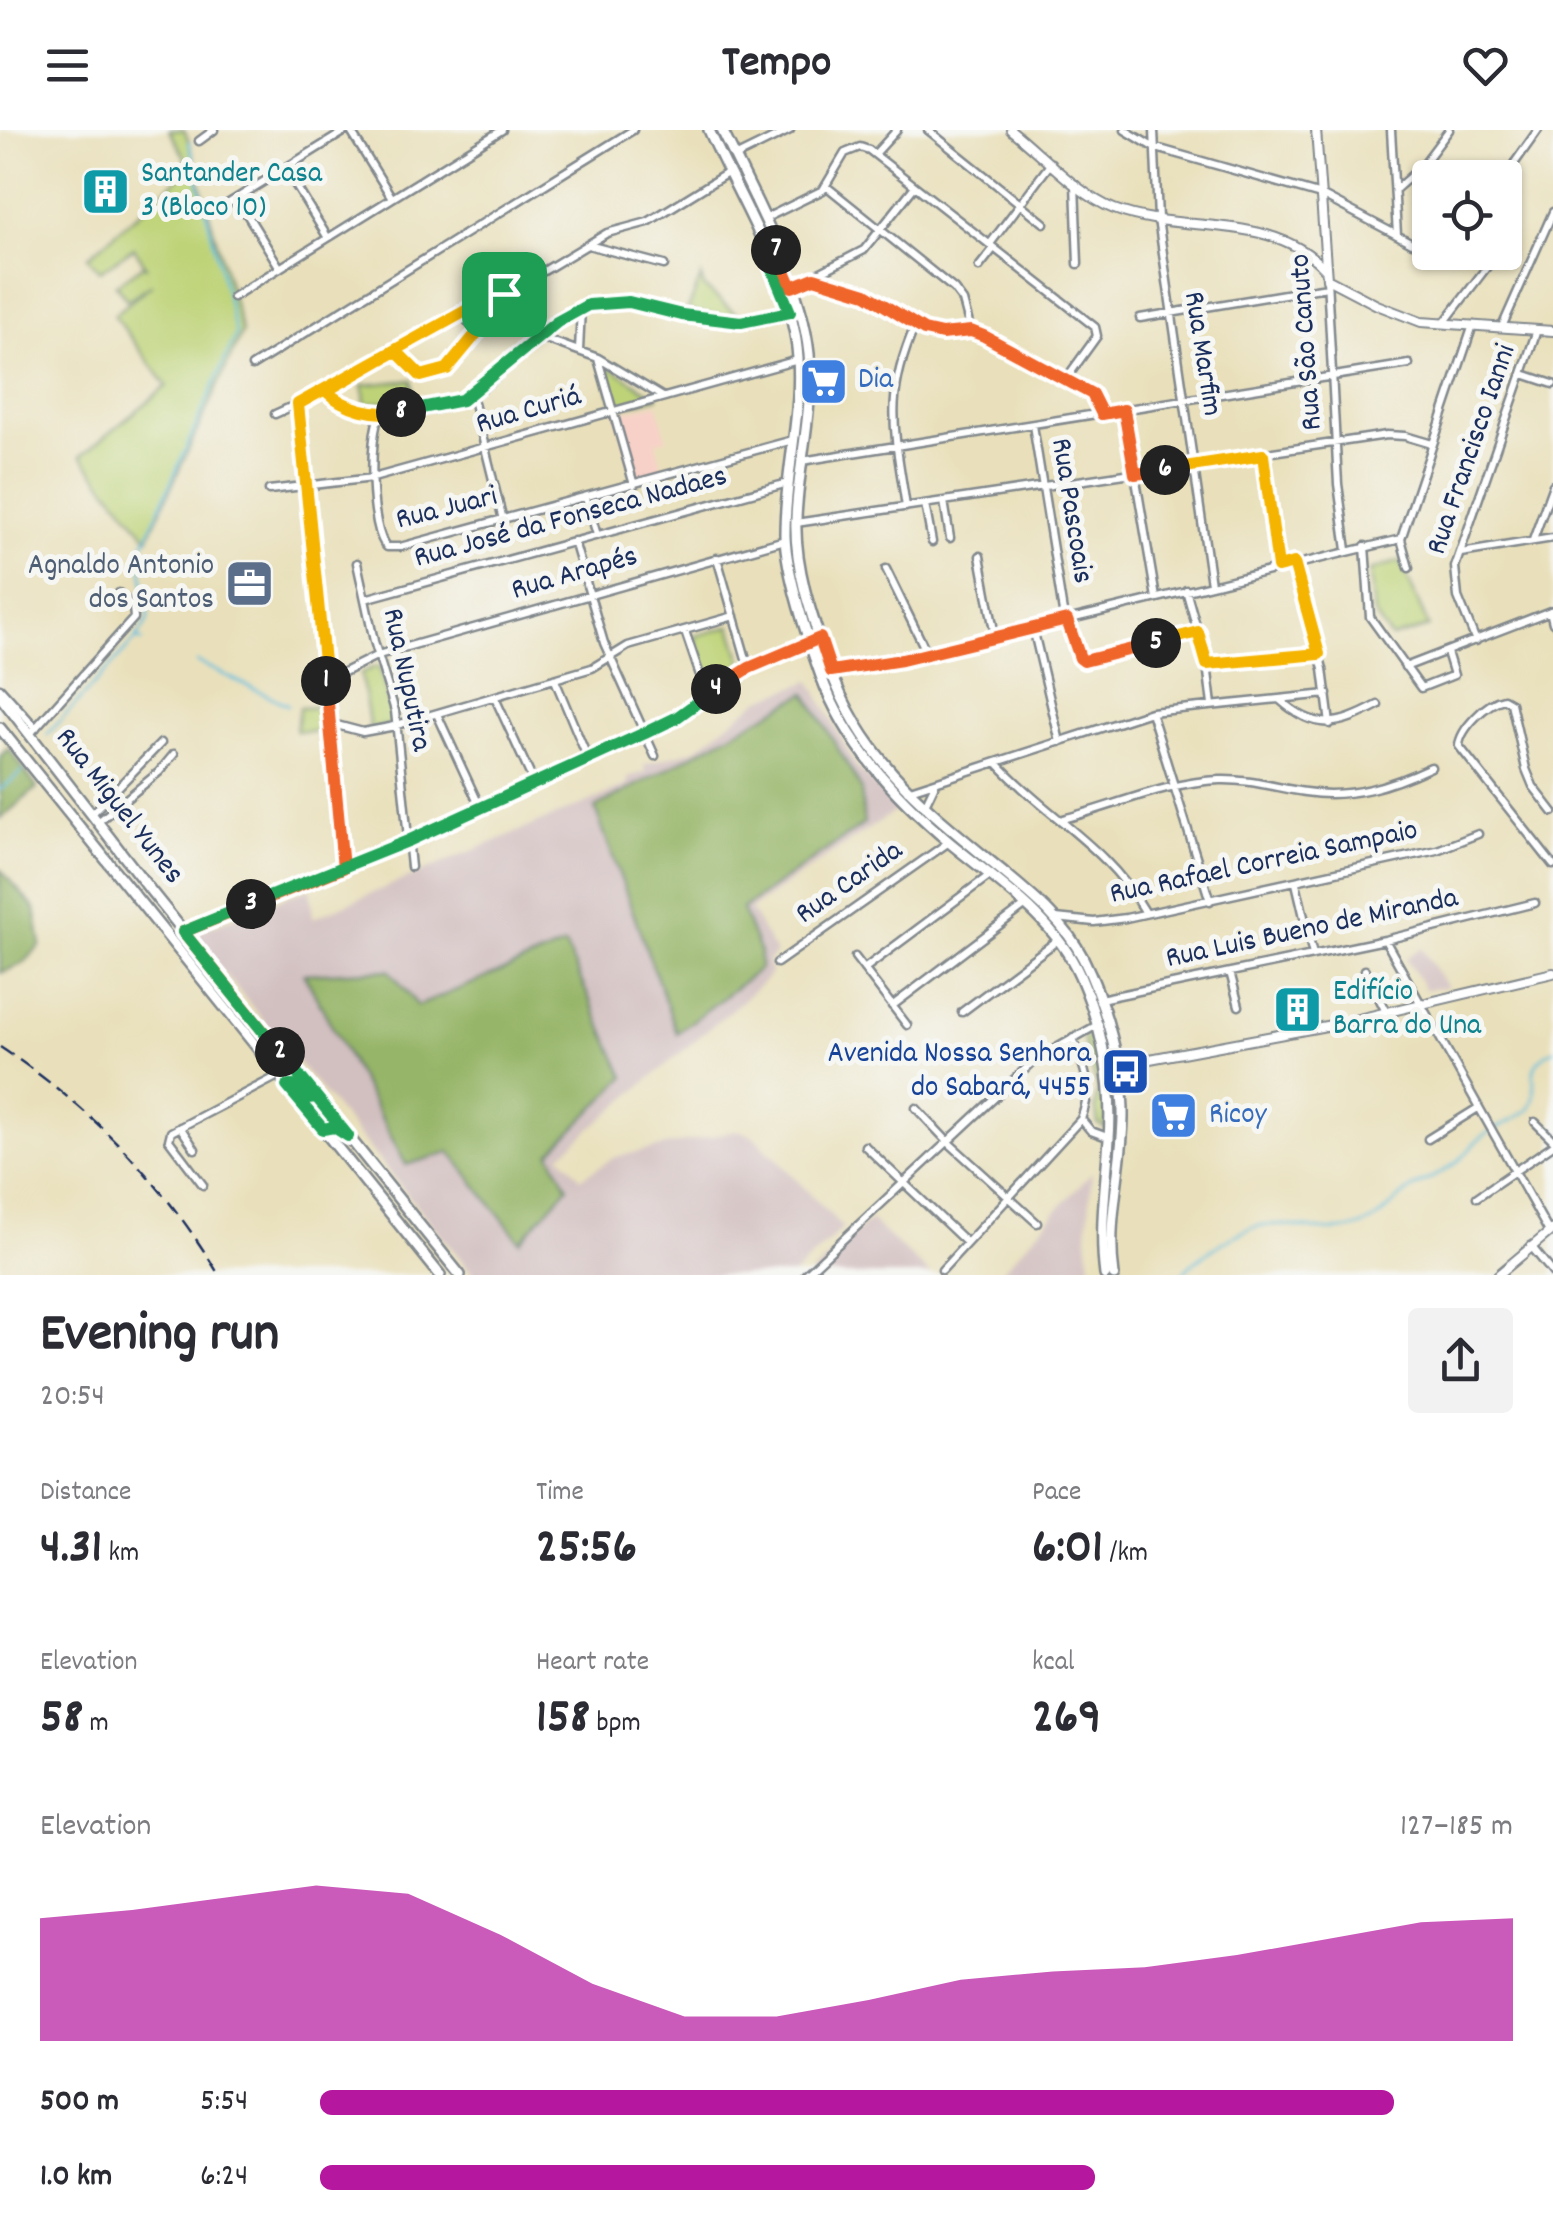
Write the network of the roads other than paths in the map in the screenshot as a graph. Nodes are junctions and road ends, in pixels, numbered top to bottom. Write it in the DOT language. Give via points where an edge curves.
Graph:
graph roads {
  1 [pos="214,130"];
  2 [pos="348,130"];
  3 [pos="502,130"];
  4 [pos="634,130"];
  5 [pos="710,130"];
  6 [pos="722,130"];
  7 [pos="790,130"];
  8 [pos="897,130"];
  9 [pos="928,130"];
  10 [pos="1011,130"];
  11 [pos="1125,130"];
  12 [pos="1154,130"];
  13 [pos="1316,130"];
  14 [pos="1391,130"];
  15 [pos="1449,130"];
  16 [pos="1538,130"];
  17 [pos="199,141"];
  18 [pos="1153,146"];
  19 [pos="875,154"];
  20 [pos="735,157"];
  21 [pos="1517,160"];
  22 [pos="1052,162"];
  23 [pos="286,168"];
  24 [pos="729,172"];
  25 [pos="1075,184"];
  26 [pos="826,186"];
  27 [pos="915,186"];
  28 [pos="1396,190"];
  29 [pos="1321,195"];
  30 [pos="236,198"];
  31 [pos="392,198"];
  32 [pos="1020,203"];
  33 [pos="216,212"];
  34 [pos="1553,212"];
  35 [pos="1158,219"];
  36 [pos="762,220"];
  37 [pos="1044,223"];
  38 [pos="880,230"];
  39 [pos="1398,235"];
  40 [pos="328,238"];
  41 [pos="1412,240"];
  42 [pos="588,245"];
  43 [pos="769,246"];
  44 [pos="992,246"];
  45 [pos="664,264"];
  46 [pos="1078,264"];
  47 [pos="980,267"];
  48 [pos="280,268"];
  49 [pos="1485,270"];
  50 [pos="814,278"];
  51 [pos="1326,279"];
  52 [pos="792,287"];
  53 [pos="504,294"];
  54 [pos="233,297"];
  55 [pos="581,308"];
  56 [pos="790,312"];
  57 [pos="1172,312"];
  58 [pos="462,314"];
  59 [pos="1140,318"];
  60 [pos="1444,324"];
  61 [pos="1473,325"];
  62 [pos="916,326"];
  63 [pos="1502,327"];
  64 [pos="1537,330"];
  65 [pos="971,331"];
  66 [pos="1553,331"];
  67 [pos="476,332"];
  68 [pos="538,336"];
  69 [pos="396,351"];
  70 [pos="579,351"];
  71 [pos="598,358"];
  72 [pos="798,360"];
  73 [pos="1409,364"];
  74 [pos="252,366"];
  75 [pos="1524,374"];
  76 [pos="1331,376"];
  77 [pos="1066,379"];
  78 [pos="1553,384"];
  79 [pos="326,391"];
  80 [pos="472,395"];
  81 [pos="664,398"];
  82 [pos="1186,398"];
  83 [pos="298,404"];
  84 [pos="1124,410"];
  85 [pos="612,412"];
  86 [pos="275,414"];
  87 [pos="1102,414"];
  88 [pos="380,415"];
  89 [pos="1033,425"];
  90 [pos="793,440"];
  91 [pos="1336,442"];
  92 [pos="1432,444"];
  93 [pos="898,446"];
  94 [pos="484,448"];
  95 [pos="1263,455"];
  96 [pos="802,461"];
  97 [pos="1195,466"];
  98 [pos="1135,474"];
  99 [pos="373,478"];
  100 [pos="788,483"];
  101 [pos="634,485"];
  102 [pos="1553,485"];
  103 [pos="305,486"];
  104 [pos="1044,488"];
  105 [pos="269,490"];
  106 [pos="586,497"];
  107 [pos="944,501"];
  108 [pos="925,504"];
  109 [pos="906,507"];
  110 [pos="503,520"];
  111 [pos="796,524"];
  112 [pos="598,535"];
  113 [pos="950,538"];
  114 [pos="1553,538"];
  115 [pos="1401,539"];
  116 [pos="785,540"];
  117 [pos="574,541"];
  118 [pos="1533,541"];
  119 [pos="932,542"];
  120 [pos="1365,546"];
  121 [pos="1347,550"];
  122 [pos="1461,553"];
  123 [pos="980,556"];
  124 [pos="717,558"];
  125 [pos="357,563"];
  126 [pos="1294,563"];
  127 [pos="1278,567"];
  128 [pos="1409,568"];
  129 [pos="886,569"];
  130 [pos="1210,584"];
  131 [pos="1186,590"];
  132 [pos="119,592"];
  133 [pos="590,595"];
  134 [pos="1156,598"];
  135 [pos="366,599"];
  136 [pos="1552,610"];
  137 [pos="734,616"];
  138 [pos="1067,620"];
  139 [pos="1553,623"];
  140 [pos="1033,628"];
  141 [pos="685,630"];
  142 [pos="1198,632"];
  143 [pos="995,636"];
  144 [pos="815,640"];
  145 [pos="1476,641"];
  146 [pos="1447,652"];
  147 [pos="378,654"];
  148 [pos="928,654"];
  149 [pos="1319,654"];
  150 [pos="611,657"];
  151 [pos="1207,664"];
  152 [pos="1405,667"];
  153 [pos="749,668"];
  154 [pos="831,671"];
  155 [pos="555,680"];
  156 [pos="326,681"];
  157 [pos="0,688"];
  158 [pos="1326,694"];
  159 [pos="0,696"];
  160 [pos="706,696"];
  161 [pos="494,697"];
  162 [pos="1279,699"];
  163 [pos="1212,705"];
  164 [pos="1378,705"];
  165 [pos="1151,712"];
  166 [pos="437,714"];
  167 [pos="329,723"];
  168 [pos="1330,724"];
  169 [pos="397,725"];
  170 [pos="0,728"];
  171 [pos="36,729"];
  172 [pos="645,733"];
  173 [pos="1060,742"];
  174 [pos="161,743"];
  175 [pos="174,754"];
  176 [pos="655,756"];
  177 [pos="588,759"];
  178 [pos="996,763"];
  179 [pos="1432,766"];
  180 [pos="937,781"];
  181 [pos="534,783"];
  182 [pos="1172,786"];
  183 [pos="907,791"];
  184 [pos="925,805"];
  185 [pos="480,807"];
  186 [pos="1553,812"];
  187 [pos="95,818"];
  188 [pos="1062,819"];
  189 [pos="1478,834"];
  190 [pos="408,841"];
  191 [pos="949,842"];
  192 [pos="1553,865"];
  193 [pos="411,867"];
  194 [pos="343,868"];
  195 [pos="990,874"];
  196 [pos="1296,883"];
  197 [pos="1210,900"];
  198 [pos="1535,903"];
  199 [pos="1026,905"];
  200 [pos="1146,913"];
  201 [pos="1056,918"];
  202 [pos="183,932"];
  203 [pos="1059,940"];
  204 [pos="1385,940"];
  205 [pos="1313,955"];
  206 [pos="855,956"];
  207 [pos="777,962"];
  208 [pos="864,969"];
  209 [pos="1366,970"];
  210 [pos="1230,972"];
  211 [pos="1553,972"];
  212 [pos="1099,1000"];
  213 [pos="1420,1004"];
  214 [pos="892,1006"];
  215 [pos="1239,1006"];
  216 [pos="962,1012"];
  217 [pos="1386,1012"];
  218 [pos="1100,1024"];
  219 [pos="907,1025"];
  220 [pos="1074,1038"];
  221 [pos="1112,1067"];
  222 [pos="278,1076"];
  223 [pos="287,1086"];
  224 [pos="316,1097"];
  225 [pos="916,1108"];
  226 [pos="1478,1108"];
  227 [pos="1081,1119"];
  228 [pos="1534,1122"];
  229 [pos="180,1127"];
  230 [pos="323,1129"];
  231 [pos="348,1136"];
  232 [pos="1110,1138"];
  233 [pos="1428,1139"];
  234 [pos="948,1142"];
  235 [pos="1553,1143"];
  236 [pos="866,1146"];
  237 [pos="195,1149"];
  238 [pos="1514,1173"];
  239 [pos="904,1183"];
  240 [pos="203,1185"];
  241 [pos="1477,1197"];
  242 [pos="1008,1198"];
  243 [pos="1036,1223"];
  244 [pos="1551,1231"];
  245 [pos="966,1242"];
  246 [pos="1531,1246"];
  247 [pos="942,1270"];
  248 [pos="1553,1272"];
  249 [pos="440,1275"];
  250 [pos="460,1275"];
  251 [pos="804,1275"];
  252 [pos="1104,1275"];
  253 [pos="1114,1275"];
  254 [pos="1498,1275"];
  1 -- 17 [label="street"];
  2 -- 23 [label="street"];
  2 -- 31 [label="street"];
  3 -- 31 [label="street"];
  4 -- 74 [label="street"];
  5 -- 24 [label="main road"];
  6 -- 20 [label="main road"];
  7 -- 20 [label="street"];
  8 -- 19 [label="street"];
  9 -- 32 [label="street"];
  10 -- 22 [label="street"];
  11 -- 18 [label="street"];
  12 -- 18 [label="street, Rua Marfim"];
  13 -- 29 [label="street, Rua São Canuto"];
  14 -- 28 [label="street"];
  15 -- 28 [label="street"];
  16 -- 21 [label="street"];
  18 -- 29 [label="street"];
  18 -- 35 [label="street, Rua Marfim"];
  19 -- 26 [label="street" via="862,147 846,152"];
  19 -- 27 [label="street"];
  20 -- 36 [label="main road"];
  22 -- 25 [label="street"];
  22 -- 32 [label="street"];
  23 -- 30 [label="street"];
  23 -- 40 [label="street"];
  24 -- 42 [label="street" via="648,222"];
  24 -- 43 [label="main road"];
  25 -- 35 [label="street" via="1096,202"];
  25 -- 46 [label="street"];
  26 -- 36 [label="street"];
  26 -- 38 [label="street"];
  27 -- 38 [label="street"];
  27 -- 44 [label="street"];
  28 -- 39 [label="street"];
  29 -- 39 [label="street"];
  29 -- 51 [label="street, Rua São Canuto"];
  30 -- 33 [label="street"];
  30 -- 48 [label="street"];
  31 -- 40 [label="street"];
  32 -- 37 [label="street"];
  32 -- 44 [label="street"];
  34 -- 63 [label="street"];
  35 -- 51 [label="street" via="1293,244 1310,254"];
  35 -- 57 [label="street, Rua Marfim"];
  36 -- 43 [label="main road"];
  38 -- 50 [label="street" via="860,253"];
  38 -- 65 [label="street" via="959,294"];
  39 -- 41 [label="street"];
  40 -- 48 [label="street"];
  42 -- 45 [label="street"];
  42 -- 53 [label="street"];
  43 -- 52 [label="main road"];
  43 -- 56 [label="main road"];
  44 -- 47 [label="street"];
  44 -- 77 [label="street" via="1097,330"];
  48 -- 54 [label="street"];
  49 -- 60 [label="street"];
  50 -- 52 [label="street"];
  50 -- 62 [label="street" via="866,294"];
  51 -- 57 [label="street"];
  51 -- 60 [label="street" via="1406,318"];
  51 -- 76 [label="street, Rua São Canuto"];
  52 -- 96 [label="main road" via="809,357"];
  53 -- 58 [label="street"];
  53 -- 67 [label="street"];
  55 -- 56 [label="street" via="614,301 741,322"];
  55 -- 68 [label="street"];
  55 -- 70 [label="street"];
  56 -- 72 [label="main road"];
  57 -- 59 [label="street"];
  57 -- 82 [label="street, Rua Marfim"];
  58 -- 67 [label="street"];
  58 -- 69 [label="street"];
  60 -- 61 [label="street"];
  61 -- 63 [label="street"];
  61 -- 92 [label="street"];
  62 -- 65 [label="street" via="936,333"];
  62 -- 93 [label="street" via="895,383"];
  63 -- 64 [label="street"];
  64 -- 66 [label="street"];
  64 -- 75 [label="street, Rua Francisco Ianni"];
  65 -- 77 [label="street"];
  67 -- 69 [label="street" via="442,372 421,376"];
  68 -- 70 [label="street"];
  68 -- 80 [label="street"];
  69 -- 79 [label="street"];
  70 -- 71 [label="street"];
  71 -- 81 [label="street"];
  71 -- 85 [label="street"];
  72 -- 81 [label="street, Rua Curiá"];
  72 -- 90 [label="main road"];
  73 -- 76 [label="street"];
  75 -- 78 [label="street"];
  75 -- 122 [label="street, Rua Francisco Ianni"];
  76 -- 82 [label="street"];
  76 -- 91 [label="street, Rua São Canuto"];
  77 -- 87 [label="street" via="1092,394"];
  79 -- 83 [label="street"];
  79 -- 88 [label="street"];
  80 -- 88 [label="street"];
  80 -- 94 [label="street"];
  81 -- 85 [label="street, Rua Curiá"];
  82 -- 84 [label="street"];
  82 -- 97 [label="street, Rua Marfim"];
  83 -- 86 [label="street"];
  83 -- 103 [label="street"];
  84 -- 87 [label="street"];
  84 -- 98 [label="street"];
  85 -- 94 [label="street, Rua Curiá"];
  85 -- 101 [label="street"];
  87 -- 89 [label="street"];
  88 -- 99 [label="street, Rua Juari"];
  89 -- 93 [label="street"];
  89 -- 104 [label="street, Rua Pascoais"];
  90 -- 100 [label="main road"];
  90 -- 101 [label="street, Rua Juari"];
  91 -- 92 [label="street" via="1393,435"];
  91 -- 95 [label="street"];
  91 -- 121 [label="street, Rua São Canuto"];
  92 -- 115 [label="street"];
  93 -- 96 [label="street"];
  93 -- 109 [label="street"];
  94 -- 99 [label="street, Rua Curiá"];
  94 -- 110 [label="street"];
  95 -- 97 [label="street"];
  95 -- 127 [label="street"];
  96 -- 111 [label="main road"];
  97 -- 98 [label="street"];
  97 -- 130 [label="street, Rua Marfim"];
  98 -- 104 [label="street"];
  98 -- 134 [label="street"];
  99 -- 103 [label="street, Rua Curiá"];
  99 -- 110 [label="street, Rua Juari" via="379,536 388,547"];
  100 -- 112 [label="street, Rua José da Fonseca Nadaes"];
  100 -- 116 [label="main road"];
  101 -- 106 [label="street, Rua Juari"];
  102 -- 118 [label="street"];
  103 -- 105 [label="street, Rua Curiá"];
  103 -- 156 [label="street"];
  104 -- 107 [label="street"];
  104 -- 138 [label="street, Rua Pascoais"];
  106 -- 110 [label="street, Rua Juari"];
  106 -- 112 [label="street"];
  107 -- 108 [label="street"];
  107 -- 113 [label="street"];
  108 -- 109 [label="street"];
  108 -- 119 [label="street"];
  109 -- 111 [label="street"];
  111 -- 144 [label="main road"];
  112 -- 117 [label="street, Rua José da Fonseca Nadaes"];
  114 -- 118 [label="street"];
  115 -- 120 [label="street"];
  115 -- 128 [label="street"];
  116 -- 124 [label="street, Rua Arapés"];
  116 -- 144 [label="main road"];
  117 -- 133 [label="street"];
  117 -- 135 [label="street, Rua José da Fonseca Nadaes"];
  118 -- 122 [label="street"];
  120 -- 121 [label="street"];
  120 -- 152 [label="street" via="1370,616"];
  121 -- 126 [label="street"];
  122 -- 145 [label="street, Rua Francisco Ianni" via="1455,585"];
  123 -- 143 [label="street"];
  124 -- 133 [label="street, Rua Arapés"];
  124 -- 137 [label="street"];
  125 -- 135 [label="street, Rua Nuputira"];
  126 -- 127 [label="street"];
  126 -- 149 [label="street"];
  127 -- 130 [label="street"];
  129 -- 148 [label="street"];
  130 -- 131 [label="street"];
  131 -- 134 [label="street"];
  131 -- 142 [label="street"];
  132 -- 171 [label="street" via="133,606 134,618"];
  133 -- 147 [label="street, Rua Arapés"];
  133 -- 150 [label="street"];
  134 -- 138 [label="street"];
  135 -- 147 [label="street, Rua Nuputira"];
  136 -- 139 [label="street"];
  136 -- 145 [label="street"];
  137 -- 141 [label="street"];
  137 -- 153 [label="street"];
  138 -- 140 [label="street"];
  138 -- 142 [label="street, Rua Pascoais" via="1084,661"];
  140 -- 143 [label="street"];
  140 -- 173 [label="street"];
  141 -- 150 [label="street"];
  141 -- 160 [label="street"];
  142 -- 151 [label="street"];
  143 -- 148 [label="street"];
  144 -- 153 [label="street"];
  144 -- 154 [label="main road"];
  144 -- 191 [label="main road" via="835,706 868,760"];
  145 -- 146 [label="street"];
  146 -- 152 [label="street"];
  146 -- 152 [label="street" via="1454,675 1423,688"];
  147 -- 156 [label="street, Rua Arapés"];
  147 -- 169 [label="street, Rua Nuputira"];
  148 -- 154 [label="street"];
  149 -- 151 [label="street"];
  149 -- 158 [label="street"];
  150 -- 155 [label="street"];
  150 -- 172 [label="street"];
  151 -- 163 [label="street"];
  153 -- 160 [label="street"];
  154 -- 183 [label="main road" via="860,731"];
  155 -- 161 [label="street"];
  155 -- 177 [label="street"];
  156 -- 167 [label="street"];
  157 -- 171 [label="street"];
  158 -- 162 [label="street"];
  158 -- 168 [label="street"];
  159 -- 171 [label="main road, Rua Miguel Yunes"];
  160 -- 172 [label="street"];
  161 -- 166 [label="street"];
  161 -- 181 [label="street"];
  162 -- 163 [label="street"];
  162 -- 168 [label="street" via="1303,718"];
  163 -- 165 [label="street"];
  164 -- 168 [label="street"];
  165 -- 173 [label="street"];
  165 -- 182 [label="street"];
  166 -- 169 [label="street"];
  166 -- 185 [label="street"];
  167 -- 169 [label="street" via="363,732"];
  167 -- 194 [label="street"];
  169 -- 190 [label="street, Rua Nuputira"];
  170 -- 222 [label="main road, Rua Miguel Yunes"];
  171 -- 187 [label="main road, Rua Miguel Yunes"];
  172 -- 176 [label="street"];
  172 -- 177 [label="street"];
  173 -- 178 [label="street"];
  174 -- 187 [label="street"];
  175 -- 187 [label="street"];
  177 -- 181 [label="street"];
  178 -- 180 [label="street"];
  178 -- 188 [label="street"];
  179 -- 182 [label="street" via="1349,794 1238,780"];
  180 -- 183 [label="street"];
  180 -- 184 [label="street"];
  181 -- 185 [label="street"];
  182 -- 188 [label="street"];
  182 -- 197 [label="street"];
  183 -- 184 [label="main road"];
  184 -- 201 [label="main road"];
  185 -- 190 [label="street"];
  186 -- 192 [label="street" via="1530,779 1513,707 1508,700 1494,701 1459,746"];
  187 -- 202 [label="main road, Rua Miguel Yunes"];
  188 -- 200 [label="street" via="1113,866"];
  189 -- 196 [label="street, Rua Rafael Correia Sampaio"];
  190 -- 193 [label="street, Rua Nuputira"];
  190 -- 194 [label="street"];
  191 -- 195 [label="main road"];
  191 -- 207 [label="street, Rua Carida"];
  194 -- 202 [label="street"];
  195 -- 199 [label="main road"];
  195 -- 208 [label="street"];
  196 -- 197 [label="street, Rua Rafael Correia Sampaio"];
  196 -- 205 [label="street"];
  197 -- 200 [label="street, Rua Rafael Correia Sampaio"];
  198 -- 204 [label="street, Rua Luis Bueno de Miranda"];
  199 -- 203 [label="main road"];
  199 -- 214 [label="street"];
  200 -- 201 [label="street, Rua Rafael Correia Sampaio" via="1108,921"];
  201 -- 212 [label="main road" via="1083,958"];
  202 -- 224 [label="main road, Rua Miguel Yunes"];
  203 -- 216 [label="street"];
  203 -- 218 [label="main road"];
  204 -- 205 [label="street, Rua Luis Bueno de Miranda"];
  204 -- 213 [label="street"];
  205 -- 210 [label="street, Rua Luis Bueno de Miranda"];
  206 -- 208 [label="street"];
  208 -- 214 [label="street"];
  209 -- 217 [label="street"];
  210 -- 212 [label="street, Rua Luis Bueno de Miranda"];
  210 -- 215 [label="street"];
  211 -- 213 [label="street"];
  212 -- 218 [label="main road"];
  213 -- 217 [label="street"];
  213 -- 226 [label="street"];
  214 -- 219 [label="street"];
  217 -- 221 [label="street"];
  218 -- 220 [label="street"];
  218 -- 221 [label="main road"];
  220 -- 227 [label="street" via="1089,1082"];
  220 -- 234 [label="street" via="1035,1060"];
  221 -- 232 [label="main road"];
  221 -- 253 [label="main road" via="1123,1120 1111,1220"];
  222 -- 223 [label="main road, Rua Miguel Yunes"];
  222 -- 229 [label="street"];
  223 -- 224 [label="main road"];
  223 -- 230 [label="main road, Rua Miguel Yunes"];
  224 -- 231 [label="main road, Rua Miguel Yunes"];
  225 -- 234 [label="street"];
  226 -- 233 [label="street"];
  226 -- 238 [label="street"];
  227 -- 232 [label="street"];
  227 -- 242 [label="street"];
  228 -- 235 [label="street"];
  229 -- 237 [label="street"];
  229 -- 240 [label="street" via="169,1140"];
  230 -- 231 [label="main road"];
  230 -- 249 [label="main road, Rua Miguel Yunes"];
  231 -- 250 [label="main road, Rua Miguel Yunes"];
  232 -- 252 [label="main road"];
  234 -- 239 [label="street"];
  234 -- 242 [label="street"];
  235 -- 238 [label="street"];
  236 -- 239 [label="street"];
  238 -- 241 [label="street"];
  238 -- 244 [label="street"];
  239 -- 245 [label="street"];
  239 -- 251 [label="street"];
  242 -- 243 [label="street"];
  242 -- 245 [label="street"];
  244 -- 246 [label="street"];
  245 -- 247 [label="street"];
  246 -- 248 [label="street"];
  246 -- 254 [label="street"];
}
